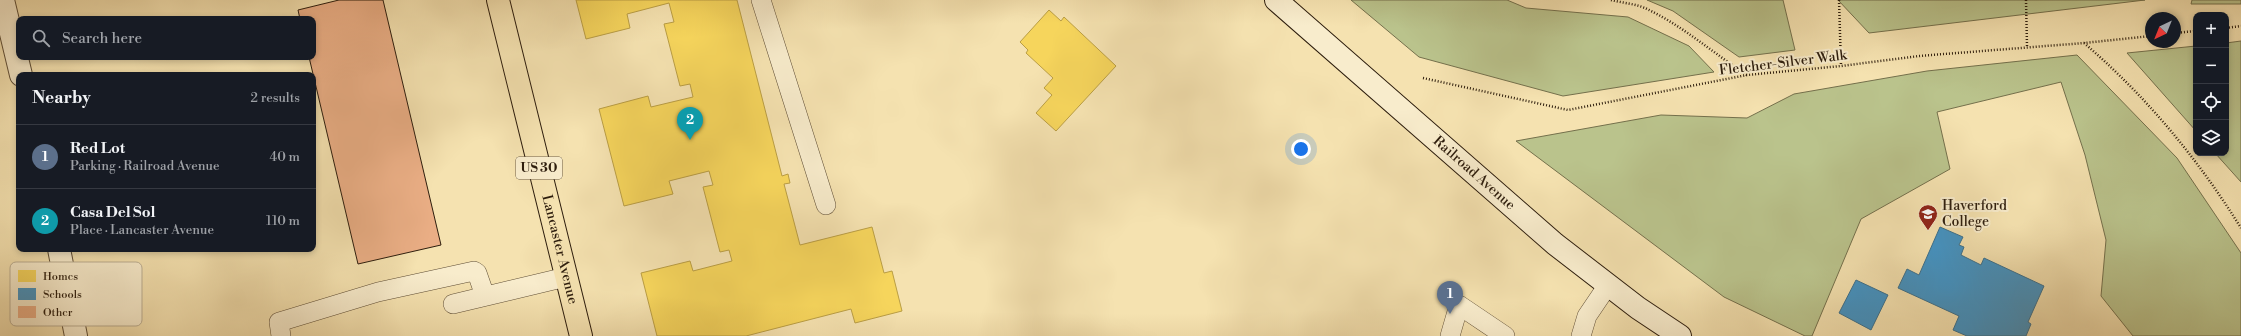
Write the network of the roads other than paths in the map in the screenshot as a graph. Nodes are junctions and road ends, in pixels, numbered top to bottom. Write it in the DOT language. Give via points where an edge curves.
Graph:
graph roads {
  1 [pos="3,0"];
  2 [pos="498,0"];
  3 [pos="761,0"];
  4 [pos="1276,0"];
  5 [pos="16,54"];
  6 [pos="17,60"];
  7 [pos="20,72"];
  8 [pos="826,205"];
  9 [pos="60,252"];
  10 [pos="62,262"];
  11 [pos="566,277"];
  12 [pos="1608,285"];
  13 [pos="485,296"];
  14 [pos="452,304"];
  15 [pos="74,326"];
  16 [pos="76,336"];
  17 [pos="281,336"];
  18 [pos="581,336"];
  19 [pos="1450,336"];
  20 [pos="1505,336"];
  21 [pos="1581,336"];
  22 [pos="1680,336"];
  1 -- 5 [label="street"];
  2 -- 11 [label="highway, Lancaster Avenue / US 30"];
  3 -- 8 [label="lane"];
  4 -- 12 [label="street, Railroad Avenue" via="1555,244"];
  6 -- 7 [label="street"];
  9 -- 10 [label="street"];
  11 -- 13 [label="lane"];
  11 -- 18 [label="highway, Lancaster Avenue / US 30"];
  12 -- 21 [label="lane" via="1587,316"];
  12 -- 22 [label="street, Railroad Avenue"];
  13 -- 14 [label="lane"];
  13 -- 17 [label="lane" via="477,273 467,273 378,292 279,322"];
  15 -- 16 [label="street"];
  19 -- 20 [label="lane" via="1459,306"];
}
